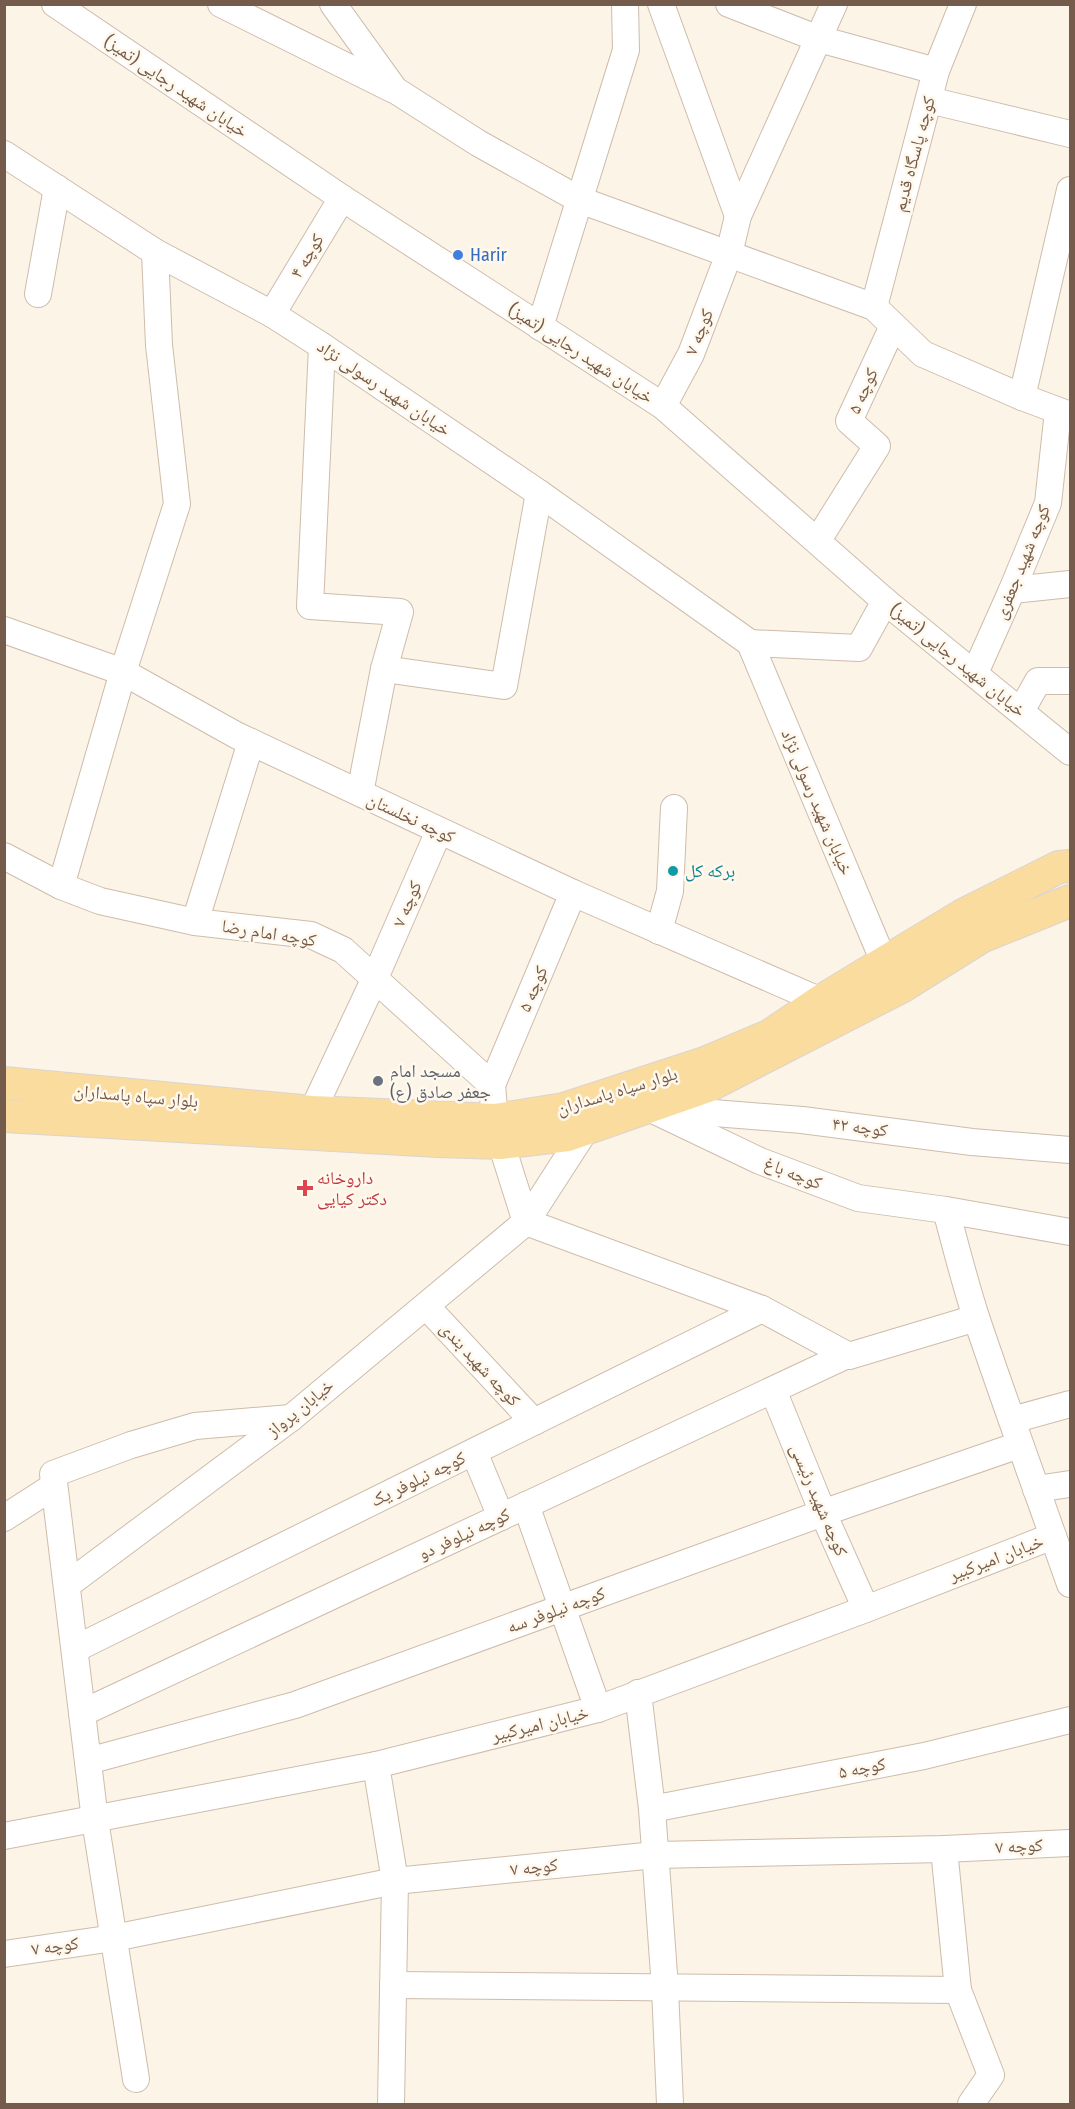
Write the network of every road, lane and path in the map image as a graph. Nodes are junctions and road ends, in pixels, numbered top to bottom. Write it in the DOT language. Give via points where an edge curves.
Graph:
graph roads {
  1 [pos="55,4"];
  2 [pos="221,4"];
  3 [pos="333,4"];
  4 [pos="625,4"];
  5 [pos="661,4"];
  6 [pos="729,4"];
  7 [pos="834,4"];
  8 [pos="963,4"];
  9 [pos="819,39"];
  10 [pos="936,71"];
  11 [pos="395,90"];
  12 [pos="929,100"];
  13 [pos="1071,134"];
  14 [pos="4,154"];
  15 [pos="57,189"];
  16 [pos="1071,190"];
  17 [pos="342,198"];
  18 [pos="580,200"];
  19 [pos="738,216"];
  20 [pos="155,252"];
  21 [pos="729,254"];
  22 [pos="38,294"];
  23 [pos="874,307"];
  24 [pos="272,314"];
  25 [pos="893,326"];
  26 [pos="540,327"];
  27 [pos="322,346"];
  28 [pos="1022,397"];
  29 [pos="663,406"];
  30 [pos="1064,412"];
  31 [pos="539,493"];
  32 [pos="818,540"];
  33 [pos="1071,584"];
  34 [pos="1012,590"];
  35 [pos="885,601"];
  36 [pos="4,630"];
  37 [pos="750,643"];
  38 [pos="384,669"];
  39 [pos="123,672"];
  40 [pos="975,673"];
  41 [pos="1071,681"];
  42 [pos="1021,711"];
  43 [pos="250,742"];
  44 [pos="1071,752"];
  45 [pos="360,794"];
  46 [pos="674,808"];
  47 [pos="439,831"];
  48 [pos="4,856"];
  49 [pos="1071,866"];
  50 [pos="61,886"];
  51 [pos="573,894"];
  52 [pos="1071,901"];
  53 [pos="195,922"];
  54 [pos="659,931"];
  55 [pos="884,962"];
  56 [pos="375,978"];
  57 [pos="821,1001"];
  58 [pos="4,1083"];
  59 [pos="492,1085"];
  60 [pos="649,1108"];
  61 [pos="312,1112"];
  62 [pos="4,1116"];
  63 [pos="586,1129"];
  64 [pos="498,1132"];
  65 [pos="1071,1150"];
  66 [pos="946,1210"];
  67 [pos="526,1222"];
  68 [pos="1071,1232"];
  69 [pos="426,1306"];
  70 [pos="762,1309"];
  71 [pos="976,1318"];
  72 [pos="847,1355"];
  73 [pos="773,1390"];
  74 [pos="1071,1404"];
  75 [pos="291,1418"];
  76 [pos="1012,1420"];
  77 [pos="534,1422"];
  78 [pos="1019,1445"];
  79 [pos="474,1452"];
  80 [pos="1071,1484"];
  81 [pos="54,1486"];
  82 [pos="1036,1489"];
  83 [pos="526,1505"];
  84 [pos="823,1513"];
  85 [pos="501,1517"];
  86 [pos="4,1518"];
  87 [pos="1053,1536"];
  88 [pos="1071,1584"];
  89 [pos="67,1585"];
  90 [pos="561,1608"];
  91 [pos="866,1609"];
  92 [pos="75,1649"];
  93 [pos="638,1694"];
  94 [pos="598,1709"];
  95 [pos="82,1713"];
  96 [pos="1071,1720"];
  97 [pos="88,1761"];
  98 [pos="376,1765"];
  99 [pos="652,1809"];
  100 [pos="95,1820"];
  101 [pos="4,1836"];
  102 [pos="1071,1843"];
  103 [pos="944,1849"];
  104 [pos="655,1855"];
  105 [pos="395,1881"];
  106 [pos="114,1938"];
  107 [pos="4,1954"];
  108 [pos="393,1985"];
  109 [pos="665,1988"];
  110 [pos="958,1990"];
  111 [pos="136,2079"];
  112 [pos="391,2104"];
  113 [pos="670,2104"];
  114 [pos="971,2104"];
  1 -- 17 [label="street, خیابان شهید رجایی (تمیز)"];
  2 -- 11 [label="street"];
  3 -- 11 [label="street"];
  4 -- 18 [label="street" via="626,50"];
  5 -- 19 [label="street"];
  6 -- 9 [label="street"];
  7 -- 9 [label="street, کوچه ۷"];
  8 -- 10 [label="street, کوچه پاسگاه قدیم"];
  9 -- 10 [label="street"];
  9 -- 19 [label="street, کوچه ۷"];
  10 -- 12 [label="street, کوچه پاسگاه قدیم"];
  11 -- 18 [label="street" via="478,143"];
  12 -- 13 [label="street"];
  12 -- 23 [label="street, کوچه پاسگاه قدیم"];
  14 -- 15 [label="street, خیابان شهید رسولی نژاد"];
  15 -- 20 [label="street, خیابان شهید رسولی نژاد"];
  15 -- 22 [label="street"];
  16 -- 28 [label="street"];
  17 -- 24 [label="street, کوچه ۴"];
  17 -- 26 [label="street, خیابان شهید رجایی (تمیز)"];
  18 -- 21 [label="street"];
  18 -- 26 [label="street"];
  19 -- 21 [label="street, کوچه ۷"];
  20 -- 24 [label="street, خیابان شهید رسولی نژاد"];
  20 -- 39 [label="street" via="159,345 177,504"];
  21 -- 23 [label="street"];
  21 -- 29 [label="street, کوچه ۷" via="691,354"];
  23 -- 25 [label="street"];
  24 -- 27 [label="street, خیابان شهید رسولی نژاد"];
  25 -- 28 [label="street" via="923,354"];
  25 -- 32 [label="street, کوچه ۵" via="849,421 877,446"];
  26 -- 29 [label="street, خیابان شهید رجایی (تمیز)"];
  27 -- 31 [label="street, خیابان شهید رسولی نژاد"];
  27 -- 38 [label="street" via="310,606 400,612"];
  28 -- 30 [label="street"];
  29 -- 32 [label="street, خیابان شهید رجایی (تمیز)"];
  30 -- 34 [label="street, کوچه شهید جعفری" via="1048,503"];
  31 -- 37 [label="street, خیابان شهید رسولی نژاد"];
  31 -- 38 [label="street" via="504,686"];
  32 -- 35 [label="street, خیابان شهید رجایی (تمیز)"];
  33 -- 34 [label="street"];
  34 -- 40 [label="street, کوچه شهید جعفری"];
  35 -- 37 [label="street" via="859,648"];
  35 -- 40 [label="street, خیابان شهید رجایی (تمیز)"];
  36 -- 39 [label="street, کوچه نخلستان"];
  37 -- 55 [label="street, خیابان شهید رسولی نژاد"];
  38 -- 45 [label="street"];
  39 -- 43 [label="street, کوچه نخلستان"];
  39 -- 50 [label="street"];
  40 -- 42 [label="street, خیابان شهید رجایی (تمیز)"];
  41 -- 42 [label="street" via="1038,681"];
  42 -- 44 [label="street, خیابان شهید رجایی (تمیز)"];
  43 -- 45 [label="street, کوچه نخلستان"];
  43 -- 53 [label="street"];
  45 -- 47 [label="street, کوچه نخلستان"];
  46 -- 54 [label="street" via="670,891"];
  47 -- 51 [label="street, کوچه نخلستان"];
  47 -- 56 [label="street, کوچه ۷"];
  48 -- 50 [label="street, کوچه امام رضا"];
  49 -- 55 [label="main road, بلوار سپاه پاسداران" via="1059,867 963,915"];
  50 -- 53 [label="street, کوچه امام رضا" via="100,901"];
  51 -- 54 [label="street, کوچه نخلستان"];
  51 -- 59 [label="street, کوچه ۵"];
  52 -- 60 [label="main road, بلوار سپاه پاسداران" via="981,937 901,987 805,1037 708,1086"];
  53 -- 56 [label="street, کوچه امام رضا" via="311,935 343,950"];
  54 -- 57 [label="street, کوچه نخلستان"];
  55 -- 57 [label="main road, بلوار سپاه پاسداران"];
  56 -- 59 [label="street, کوچه امام رضا"];
  56 -- 61 [label="street, کوچه ۷"];
  57 -- 64 [label="main road, بلوار سپاه پاسداران" via="769,1036 705,1063"];
  58 -- 61 [label="main road, بلوار سپاه پاسداران"];
  59 -- 64 [label="street"];
  60 -- 63 [label="main road, بلوار سپاه پاسداران"];
  60 -- 65 [label="street, کوچه ۴۲" via="802,1120 972,1142"];
  60 -- 66 [label="street, کوچه باغ" via="760,1161 858,1198"];
  61 -- 64 [label="main road, بلوار سپاه پاسداران"];
  62 -- 64 [label="main road, بلوار سپاه پاسداران" via="427,1141"];
  63 -- 64 [label="main road, بلوار سپاه پاسداران" via="568,1135"];
  63 -- 67 [label="street, خیابان پرواز"];
  64 -- 67 [label="street"];
  66 -- 68 [label="street, کوچه باغ"];
  66 -- 71 [label="street"];
  67 -- 69 [label="street, خیابان پرواز"];
  67 -- 70 [label="street"];
  69 -- 75 [label="street, خیابان پرواز"];
  69 -- 77 [label="street, کوچه شهید بندی"];
  70 -- 72 [label="street"];
  70 -- 77 [label="street, کوچه نیلوفر یک"];
  71 -- 72 [label="street, کوچه نیلوفر دو"];
  71 -- 76 [label="street"];
  72 -- 73 [label="street, کوچه نیلوفر دو"];
  73 -- 83 [label="street, کوچه نیلوفر دو"];
  73 -- 84 [label="street, کوچه شهید رئیسی"];
  74 -- 76 [label="street"];
  75 -- 81 [label="street" via="195,1426 131,1444 53,1474"];
  75 -- 89 [label="street, خیابان پرواز"];
  76 -- 78 [label="street"];
  77 -- 79 [label="street, کوچه نیلوفر یک"];
  78 -- 82 [label="street"];
  78 -- 84 [label="street, کوچه نیلوفر سه"];
  79 -- 85 [label="street"];
  79 -- 92 [label="street, کوچه نیلوفر یک"];
  80 -- 82 [label="street"];
  81 -- 86 [label="street"];
  81 -- 89 [label="street"];
  82 -- 87 [label="street"];
  83 -- 85 [label="street, کوچه نیلوفر دو"];
  83 -- 90 [label="street"];
  84 -- 90 [label="street, کوچه نیلوفر سه"];
  84 -- 91 [label="street, کوچه شهید رئیسی"];
  85 -- 95 [label="street, کوچه نیلوفر دو"];
  87 -- 88 [label="street"];
  87 -- 91 [label="street, خیابان امیرکبیر"];
  89 -- 92 [label="street"];
  90 -- 94 [label="street"];
  90 -- 97 [label="street, کوچه نیلوفر سه" via="295,1705"];
  91 -- 93 [label="street, خیابان امیرکبیر"];
  92 -- 95 [label="street"];
  93 -- 94 [label="street, خیابان امیرکبیر"];
  93 -- 99 [label="street"];
  94 -- 98 [label="street, خیابان امیرکبیر"];
  95 -- 97 [label="street"];
  96 -- 99 [label="street, کوچه ۵" via="924,1756"];
  97 -- 100 [label="street"];
  98 -- 100 [label="street, خیابان امیرکبیر"];
  98 -- 105 [label="street"];
  99 -- 104 [label="street"];
  100 -- 101 [label="street, خیابان امیرکبیر"];
  100 -- 106 [label="street"];
  102 -- 103 [label="street, کوچه ۷"];
  103 -- 104 [label="street, کوچه ۷"];
  103 -- 110 [label="street"];
  104 -- 105 [label="street, کوچه ۷"];
  104 -- 109 [label="street"];
  105 -- 106 [label="street, کوچه ۷"];
  105 -- 108 [label="street"];
  106 -- 107 [label="street, کوچه ۷"];
  106 -- 111 [label="street"];
  108 -- 109 [label="street"];
  108 -- 112 [label="street"];
  109 -- 110 [label="street"];
  109 -- 113 [label="street"];
  110 -- 114 [label="street" via="991,2075"];
}
